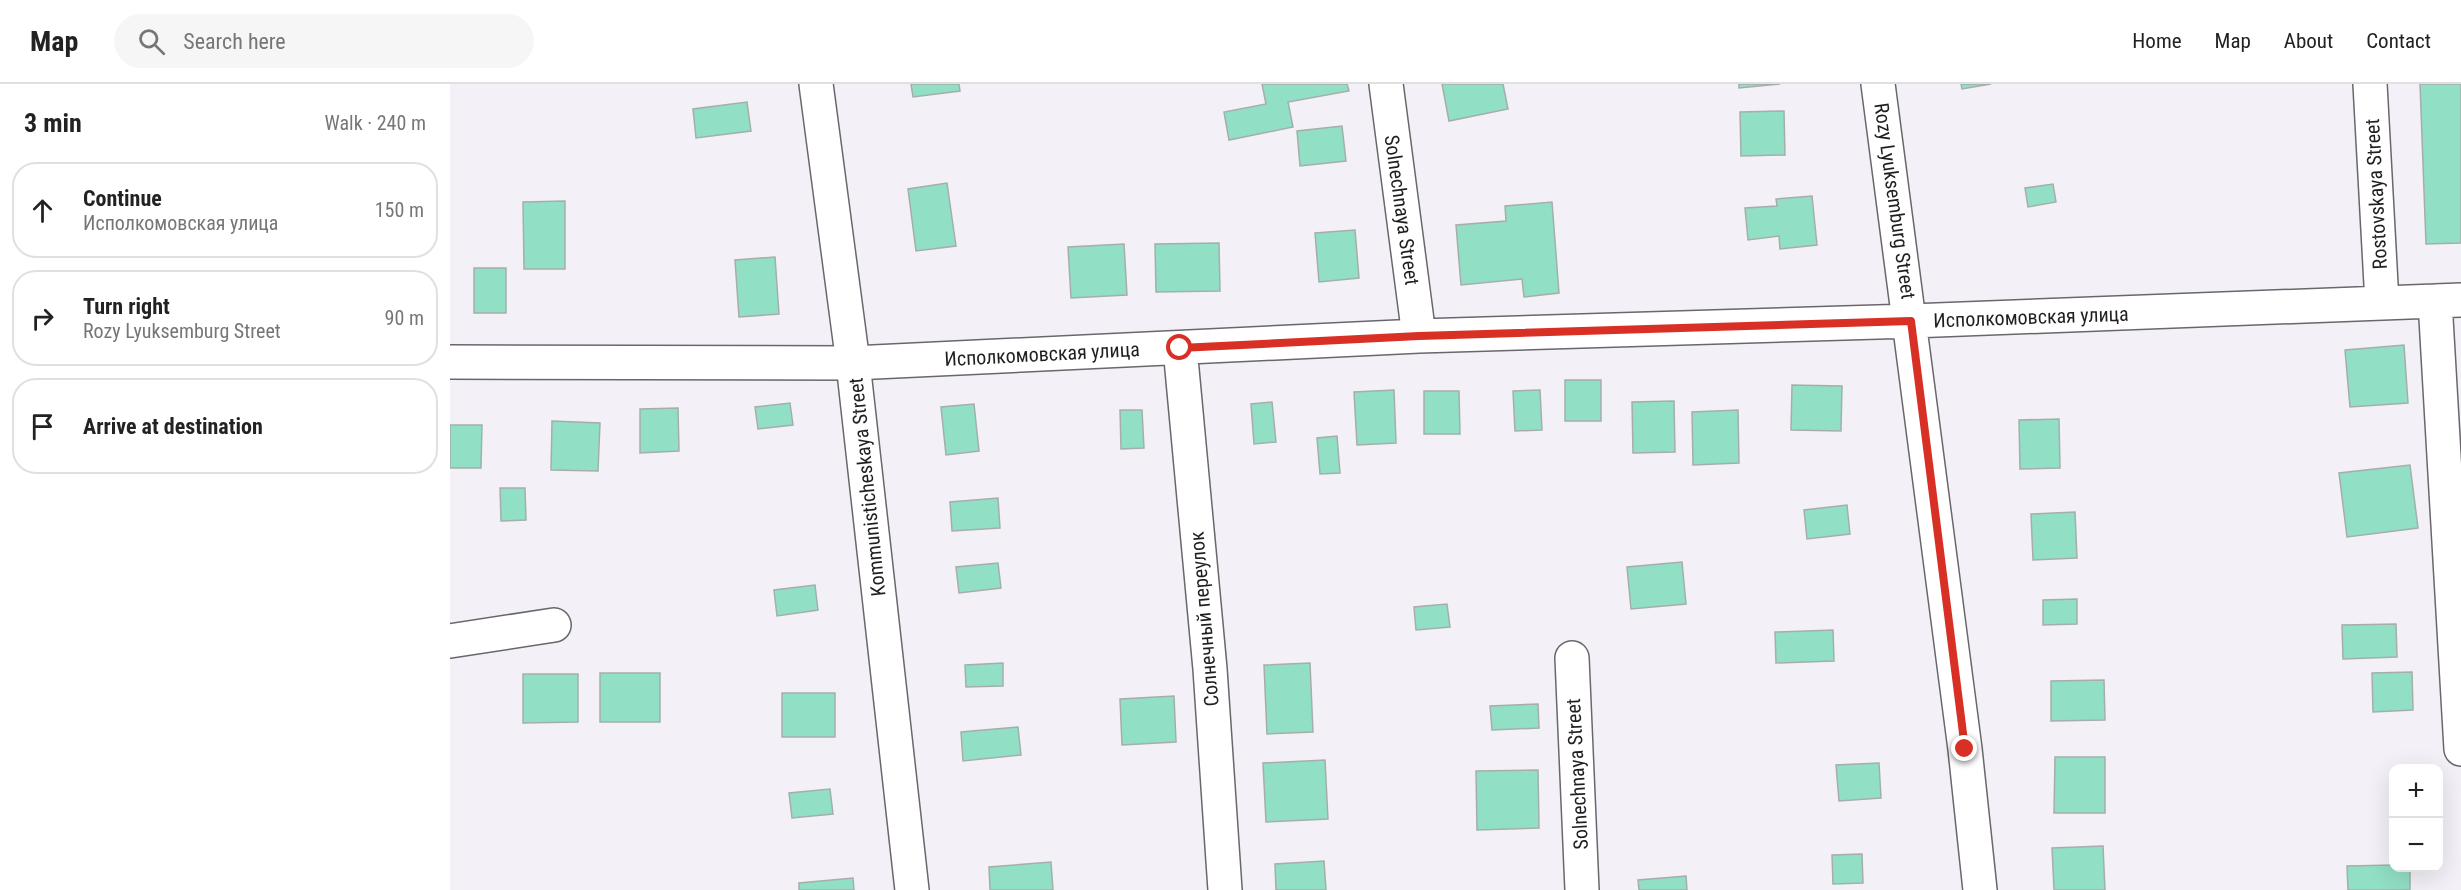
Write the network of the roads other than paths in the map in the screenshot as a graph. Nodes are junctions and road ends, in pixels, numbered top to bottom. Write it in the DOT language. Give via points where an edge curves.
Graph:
graph roads {
  1 [pos="816,84"];
  2 [pos="1386,84"];
  3 [pos="1878,84"];
  4 [pos="2370,84"];
  5 [pos="2448,300"];
  6 [pos="2382,303"];
  7 [pos="1911,321"];
  8 [pos="1419,336"];
  9 [pos="1180,348"];
  10 [pos="450,362"];
  11 [pos="853,363"];
  12 [pos="554,625"];
  13 [pos="450,641"];
  14 [pos="1572,658"];
  15 [pos="2461,749"];
  16 [pos="912,890"];
  17 [pos="1225,890"];
  18 [pos="1582,890"];
  19 [pos="1980,890"];
  1 -- 11 [label="street, Kommunisticheskaya Street"];
  2 -- 8 [label="street, Solnechnaya Street"];
  3 -- 7 [label="street, Rozy Lyuksemburg Street"];
  4 -- 6 [label="street, Rostovskaya Street"];
  5 -- 6 [label="street, Исполкомовская улица"];
  5 -- 15 [label="street"];
  6 -- 7 [label="street, Исполкомовская улица"];
  7 -- 8 [label="street, Исполкомовская улица"];
  7 -- 19 [label="street, Rozy Lyuksemburg Street"];
  8 -- 9 [label="street, Исполкомовская улица"];
  9 -- 11 [label="street, Исполкомовская улица"];
  9 -- 17 [label="street, Солнечный переулок" via="1210,669"];
  10 -- 11 [label="street, Исполкомовская улица"];
  11 -- 16 [label="street, Kommunisticheskaya Street"];
  12 -- 13 [label="street"];
  14 -- 18 [label="street, Solnechnaya Street"];
}
